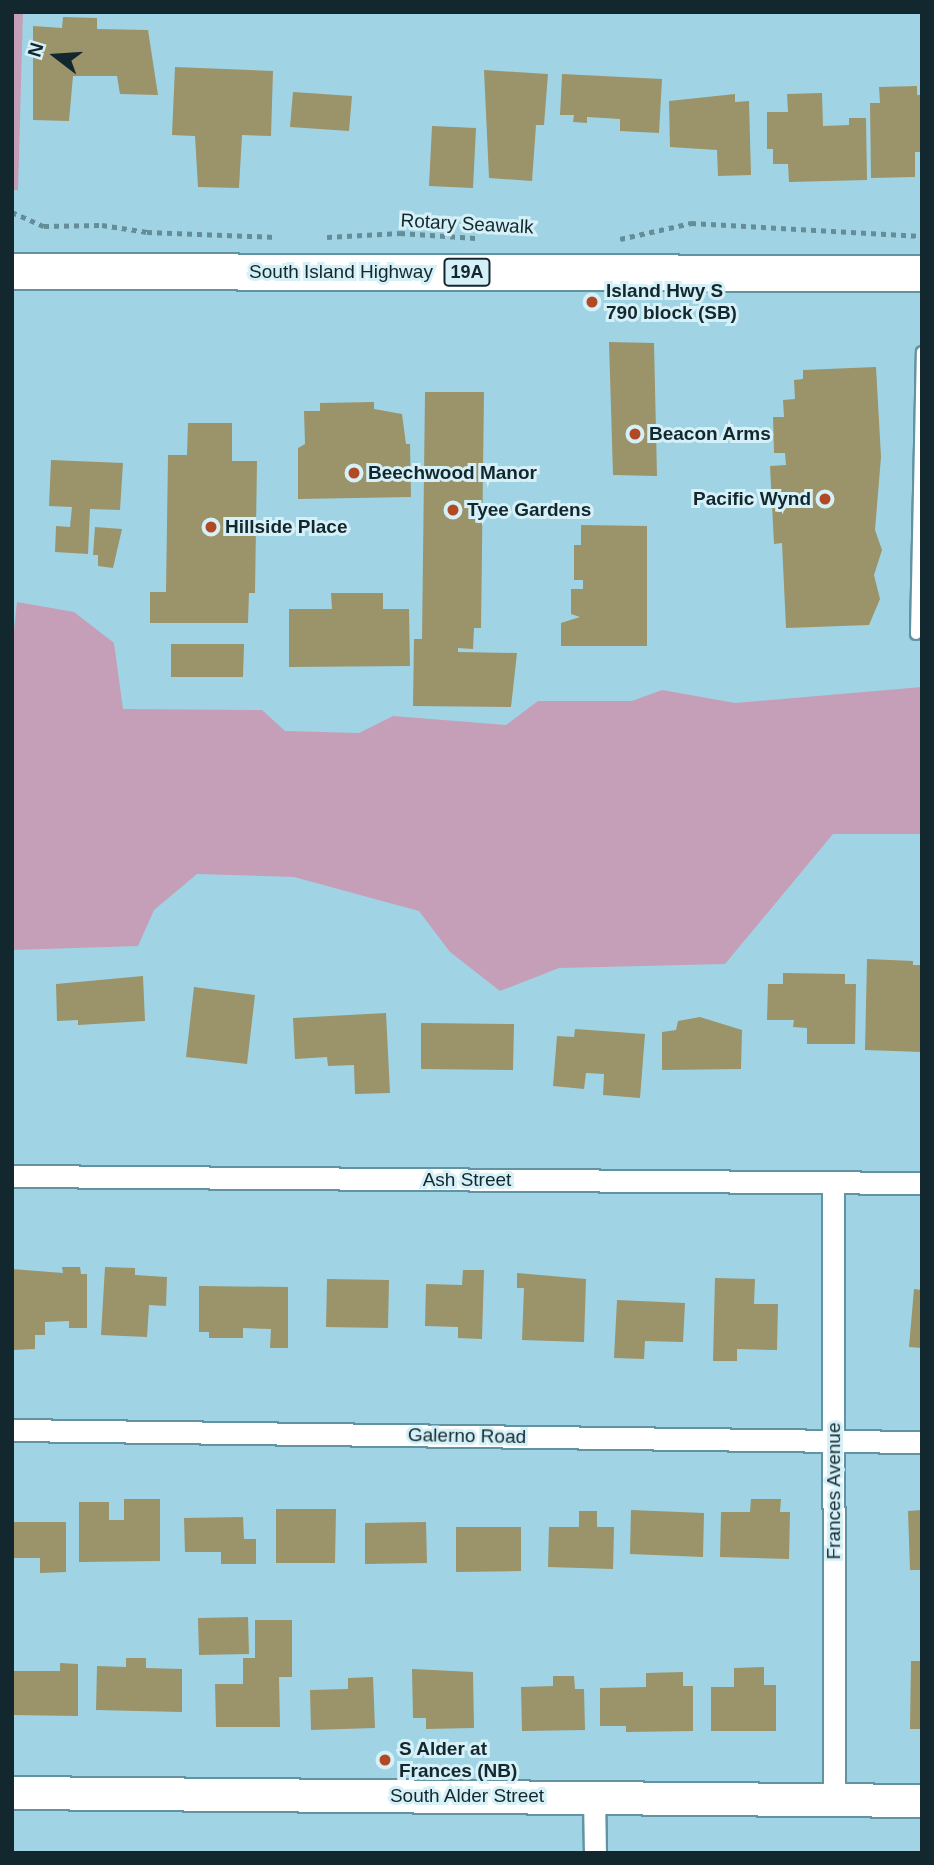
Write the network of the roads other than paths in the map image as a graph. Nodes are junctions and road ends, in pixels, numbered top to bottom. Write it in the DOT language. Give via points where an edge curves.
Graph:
graph roads {
  1 [pos="12,271"];
  2 [pos="922,273"];
  3 [pos="922,352"];
  4 [pos="916,635"];
  5 [pos="12,1176"];
  6 [pos="833,1183"];
  7 [pos="922,1183"];
  8 [pos="12,1430"];
  9 [pos="834,1441"];
  10 [pos="922,1442"];
  11 [pos="12,1793"];
  12 [pos="594,1797"];
  13 [pos="834,1800"];
  14 [pos="922,1801"];
  15 [pos="595,1853"];
  1 -- 2 [label="main road, South Island Highway / 19A"];
  3 -- 4 [label="lane"];
  5 -- 6 [label="street, Ash Street"];
  6 -- 7 [label="street, Ash Street"];
  6 -- 9 [label="street, Frances Avenue"];
  8 -- 9 [label="street, Galerno Road"];
  9 -- 10 [label="street, Galerno Road"];
  9 -- 13 [label="street, Frances Avenue"];
  11 -- 12 [label="street, South Alder Street"];
  12 -- 13 [label="street, South Alder Street"];
  12 -- 15 [label="street"];
  13 -- 14 [label="street, South Alder Street"];
}
